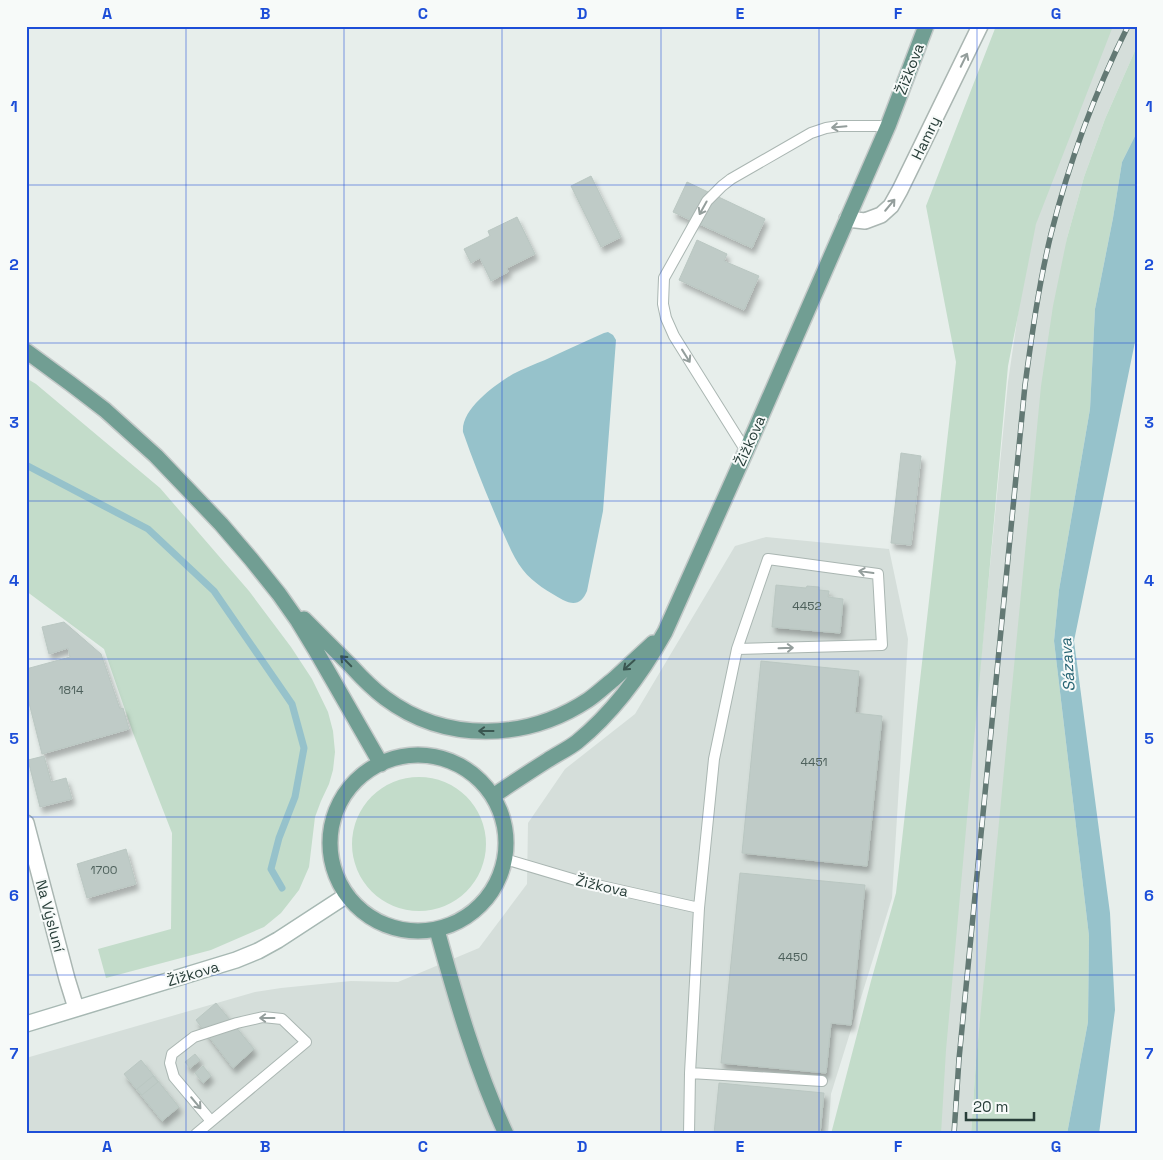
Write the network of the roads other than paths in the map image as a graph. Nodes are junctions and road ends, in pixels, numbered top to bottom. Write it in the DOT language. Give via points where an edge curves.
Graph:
graph roads {
  1 [pos="926,26"];
  2 [pos="980,26"];
  3 [pos="888,126"];
  4 [pos="847,219"];
  5 [pos="26,352"];
  6 [pos="746,451"];
  7 [pos="279,594"];
  8 [pos="665,632"];
  9 [pos="737,649"];
  10 [pos="381,764"];
  11 [pos="493,796"];
  12 [pos="26,823"];
  13 [pos="506,859"];
  14 [pos="347,895"];
  15 [pos="699,908"];
  16 [pos="437,930"];
  17 [pos="76,1008"];
  18 [pos="26,1024"];
  19 [pos="690,1073"];
  20 [pos="822,1081"];
  21 [pos="211,1121"];
  22 [pos="196,1134"];
  23 [pos="506,1134"];
  24 [pos="689,1134"];
  1 -- 3 [label="main road, Žižkova"];
  4 -- 2 [label="street, Hamry, one-way" via="865,221 880,215 890,206"];
  3 -- 4 [label="main road, Žižkova"];
  3 -- 6 [label="lane, one-way" via="839,126 811,133 732,179 707,201 664,278 663,304 674,336"];
  4 -- 6 [label="main road, Žižkova"];
  5 -- 7 [label="main road" via="98,405 156,456 221,524"];
  6 -- 8 [label="main road, Žižkova"];
  8 -- 7 [label="main road, one-way" via="590,699 567,713 522,728 486,732 454,729 415,717 383,697"];
  7 -- 10 [label="main road" via="315,649"];
  8 -- 11 [label="main road, Žižkova" via="634,681 599,722 575,743"];
  9 -- 9 [label="lane, one-way" via="882,645 878,574 768,558"];
  9 -- 15 [label="lane" via="714,759"];
  10 -- 11 [label="main road" via="416,756 443,759 468,770"];
  10 -- 14 [label="main road" via="353,784 343,798 331,830 332,864"];
  11 -- 13 [label="main road" via="502,816"];
  12 -- 17 [label="street, Na Výsluní"];
  13 -- 15 [label="lane, Žižkova" via="579,881"];
  13 -- 16 [label="main road" via="489,897 457,923"];
  14 -- 16 [label="main road" via="364,914 387,926 412,932"];
  14 -- 17 [label="street, Žižkova" via="278,940 244,957"];
  15 -- 19 [label="lane"];
  16 -- 23 [label="main road" via="472,1046"];
  17 -- 18 [label="street, Žižkova"];
  19 -- 20 [label="lane"];
  19 -- 24 [label="lane"];
  21 -- 21 [label="lane, one-way" via="306,1042 282,1019 263,1017 238,1023 194,1037 172,1054 170,1063 174,1077"];
  21 -- 22 [label="lane"];
}
